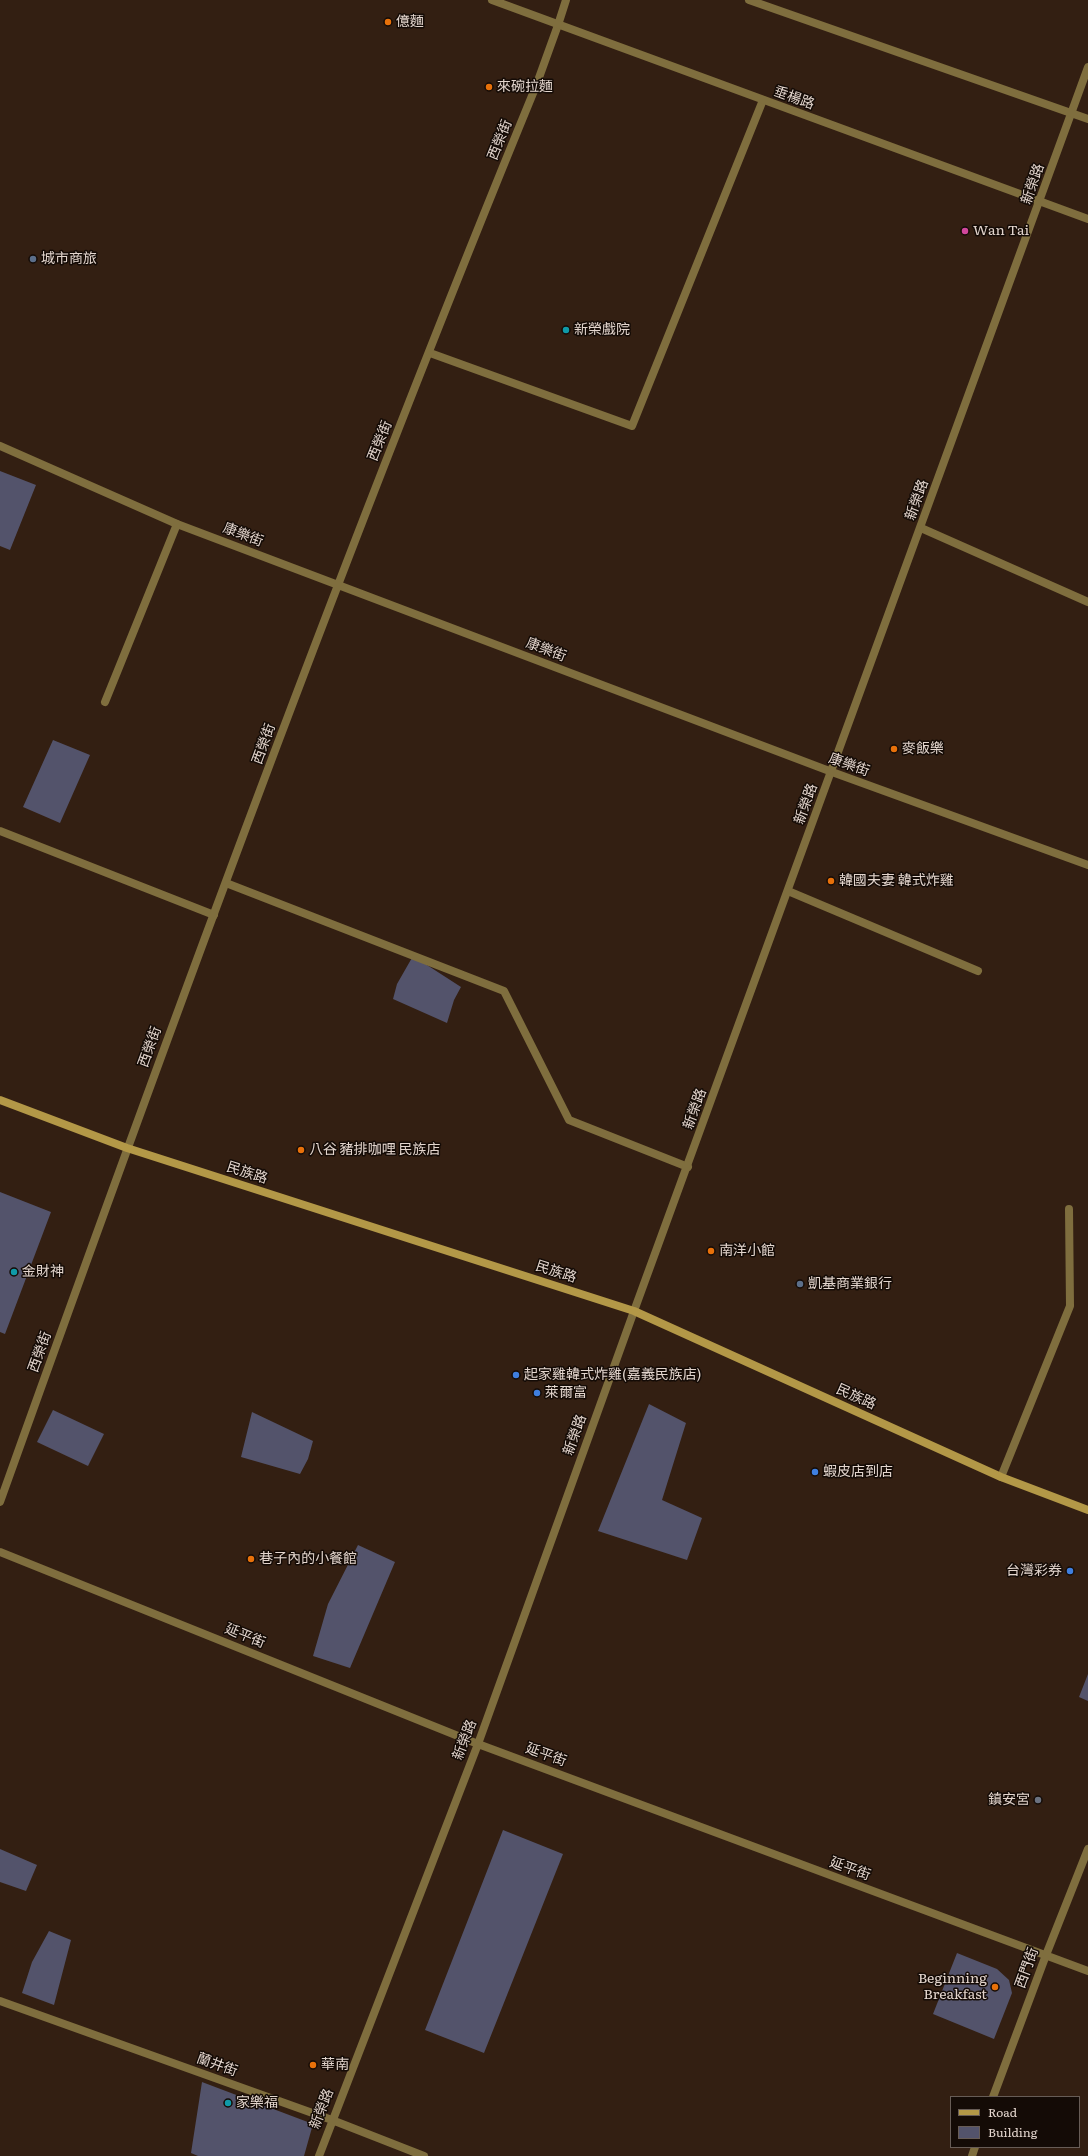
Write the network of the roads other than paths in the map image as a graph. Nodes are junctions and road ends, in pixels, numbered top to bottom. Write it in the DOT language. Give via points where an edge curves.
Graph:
graph roads {
  1 [pos="492,0"];
  2 [pos="566,0"];
  3 [pos="749,0"];
  4 [pos="558,25"];
  5 [pos="1088,67"];
  6 [pos="763,100"];
  7 [pos="1071,113"];
  8 [pos="1088,119"];
  9 [pos="1040,202"];
  10 [pos="1088,219"];
  11 [pos="430,352"];
  12 [pos="0,446"];
  13 [pos="177,524"];
  14 [pos="921,528"];
  15 [pos="337,584"];
  16 [pos="1088,602"];
  17 [pos="105,702"];
  18 [pos="832,772"];
  19 [pos="0,831"];
  20 [pos="1088,865"];
  21 [pos="226,883"];
  22 [pos="788,891"];
  23 [pos="214,914"];
  24 [pos="978,971"];
  25 [pos="0,1100"];
  26 [pos="127,1148"];
  27 [pos="688,1167"];
  28 [pos="1069,1209"];
  29 [pos="634,1311"];
  30 [pos="1001,1477"];
  31 [pos="0,1502"];
  32 [pos="1088,1510"];
  33 [pos="0,1552"];
  34 [pos="478,1744"];
  35 [pos="1088,1849"];
  36 [pos="1046,1955"];
  37 [pos="1088,1971"];
  38 [pos="0,2001"];
  39 [pos="994,2096"];
  40 [pos="332,2120"];
  41 [pos="319,2156"];
  42 [pos="424,2156"];
  1 -- 4 [label="street, 垂楊路"];
  2 -- 4 [label="street, 西榮街"];
  3 -- 7 [label="street"];
  4 -- 6 [label="street, 垂楊路"];
  4 -- 11 [label="street, 西榮街"];
  5 -- 7 [label="street, 新榮路"];
  6 -- 9 [label="street, 垂楊路"];
  6 -- 11 [label="street" via="632,426"];
  7 -- 8 [label="street"];
  7 -- 9 [label="street, 新榮路"];
  9 -- 10 [label="street, 垂楊路"];
  9 -- 14 [label="street, 新榮路"];
  11 -- 15 [label="street, 西榮街"];
  12 -- 13 [label="street, 康樂街"];
  13 -- 15 [label="street, 康樂街"];
  13 -- 17 [label="street"];
  14 -- 16 [label="street"];
  14 -- 18 [label="street, 新榮路"];
  15 -- 18 [label="street, 康樂街"];
  15 -- 21 [label="street, 西榮街"];
  18 -- 20 [label="street, 康樂街"];
  18 -- 22 [label="street, 新榮路"];
  19 -- 23 [label="street"];
  21 -- 23 [label="street, 西榮街"];
  21 -- 27 [label="street" via="504,991 569,1120"];
  22 -- 24 [label="street"];
  22 -- 27 [label="street, 新榮路"];
  23 -- 26 [label="street, 西榮街"];
  25 -- 26 [label="main road, 民族路"];
  26 -- 29 [label="main road, 民族路"];
  26 -- 31 [label="street, 西榮街"];
  27 -- 29 [label="street, 新榮路"];
  28 -- 30 [label="street" via="1070,1306"];
  29 -- 30 [label="main road, 民族路"];
  29 -- 34 [label="street, 新榮路"];
  30 -- 32 [label="main road, 民族路"];
  33 -- 34 [label="street, 延平街"];
  34 -- 36 [label="street, 延平街"];
  34 -- 40 [label="street, 新榮路"];
  35 -- 36 [label="street, 西門街"];
  36 -- 37 [label="street, 延平街"];
  36 -- 39 [label="street, 西門街"];
  38 -- 40 [label="street, 蘭井街"];
  40 -- 41 [label="street, 新榮路"];
  40 -- 42 [label="street, 蘭井街"];
}
